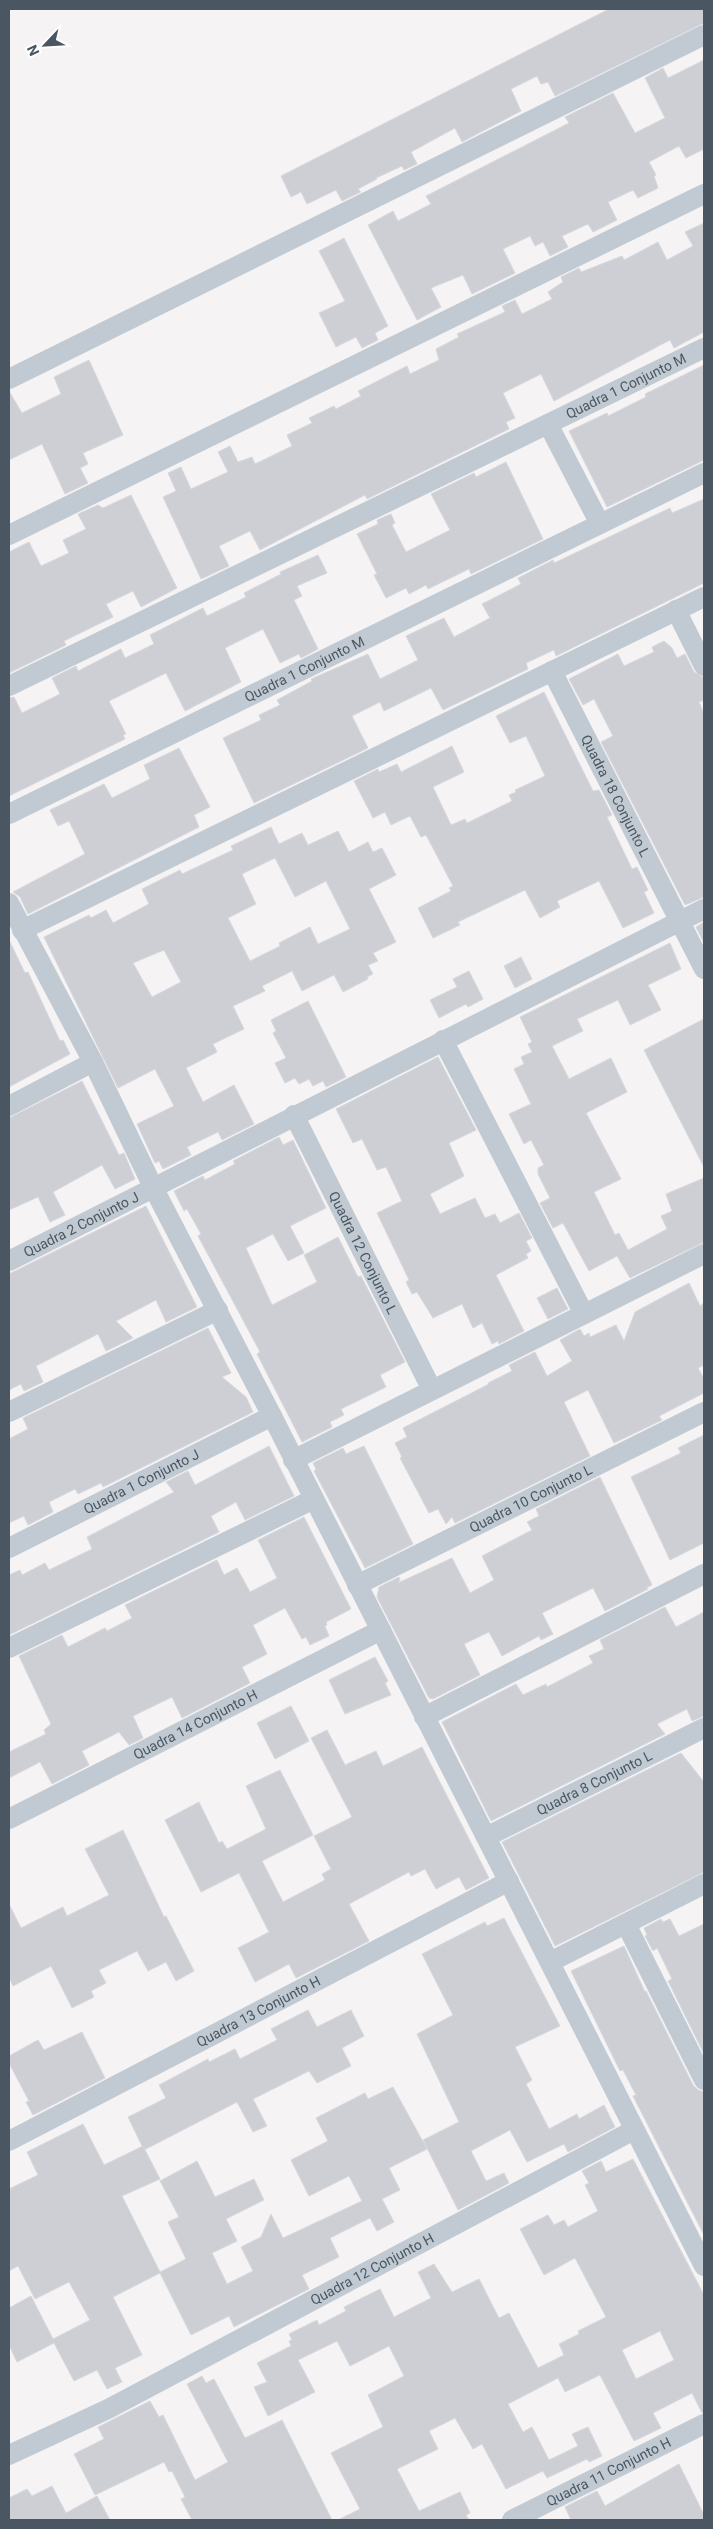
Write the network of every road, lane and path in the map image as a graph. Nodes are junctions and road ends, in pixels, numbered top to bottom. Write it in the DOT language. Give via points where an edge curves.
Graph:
graph roads {
  1 [pos="704,35"];
  2 [pos="704,194"];
  3 [pos="704,348"];
  4 [pos="9,379"];
  5 [pos="548,424"];
  6 [pos="704,473"];
  7 [pos="600,524"];
  8 [pos="9,534"];
  9 [pos="704,596"];
  10 [pos="676,610"];
  11 [pos="704,666"];
  12 [pos="552,671"];
  13 [pos="9,686"];
  14 [pos="9,814"];
  15 [pos="9,903"];
  16 [pos="704,909"];
  17 [pos="680,921"];
  18 [pos="22,930"];
  19 [pos="704,969"];
  20 [pos="443,1040"];
  21 [pos="93,1062"];
  22 [pos="9,1106"];
  23 [pos="294,1115"];
  24 [pos="153,1187"];
  25 [pos="704,1254"];
  26 [pos="9,1261"];
  27 [pos="218,1310"];
  28 [pos="584,1314"];
  29 [pos="432,1390"];
  30 [pos="9,1412"];
  31 [pos="704,1412"];
  32 [pos="272,1416"];
  33 [pos="293,1460"];
  34 [pos="314,1499"];
  35 [pos="9,1548"];
  36 [pos="704,1574"];
  37 [pos="357,1586"];
  38 [pos="380,1630"];
  39 [pos="9,1648"];
  40 [pos="424,1717"];
  41 [pos="704,1728"];
  42 [pos="9,1819"];
  43 [pos="486,1837"];
  44 [pos="509,1881"];
  45 [pos="704,1884"];
  46 [pos="626,1924"];
  47 [pos="550,1962"];
  48 [pos="704,2077"];
  49 [pos="634,2130"];
  50 [pos="9,2140"];
  51 [pos="704,2266"];
  52 [pos="704,2424"];
  53 [pos="9,2455"];
  54 [pos="512,2520"];
  1 -- 4 [label="street"];
  2 -- 8 [label="street"];
  3 -- 5 [label="street, Quadra 1 Conjunto M"];
  5 -- 7 [label="street, Quadra 1 Conjunto M"];
  5 -- 13 [label="street, Quadra 1 Conjunto M"];
  6 -- 7 [label="street, Quadra 1 Conjunto M"];
  7 -- 14 [label="street, Quadra 1 Conjunto M"];
  9 -- 10 [label="street"];
  10 -- 11 [label="street"];
  10 -- 12 [label="street"];
  12 -- 17 [label="street, Quadra 18 Conjunto L"];
  12 -- 18 [label="street"];
  15 -- 18 [label="street"];
  16 -- 17 [label="street, Quadra 2 Conjunto J"];
  17 -- 19 [label="street, Quadra 18 Conjunto L"];
  17 -- 20 [label="street, Quadra 2 Conjunto J"];
  18 -- 21 [label="street"];
  20 -- 23 [label="street, Quadra 2 Conjunto J"];
  20 -- 28 [label="street"];
  21 -- 22 [label="street"];
  21 -- 24 [label="street"];
  23 -- 24 [label="street, Quadra 2 Conjunto J"];
  23 -- 29 [label="street, Quadra 12 Conjunto L"];
  24 -- 26 [label="street, Quadra 2 Conjunto J"];
  24 -- 27 [label="street"];
  25 -- 28 [label="street"];
  27 -- 30 [label="street"];
  27 -- 32 [label="street"];
  28 -- 29 [label="street"];
  29 -- 33 [label="street"];
  31 -- 37 [label="street, Quadra 10 Conjunto L"];
  32 -- 33 [label="street"];
  32 -- 35 [label="street, Quadra 1 Conjunto J"];
  33 -- 34 [label="street"];
  34 -- 37 [label="street"];
  34 -- 39 [label="street"];
  36 -- 40 [label="street"];
  37 -- 38 [label="street"];
  38 -- 40 [label="street"];
  38 -- 42 [label="street, Quadra 14 Conjunto H"];
  40 -- 43 [label="street"];
  41 -- 43 [label="street, Quadra 8 Conjunto L"];
  43 -- 44 [label="street"];
  44 -- 47 [label="street"];
  44 -- 50 [label="street, Quadra 13 Conjunto H"];
  45 -- 46 [label="street"];
  46 -- 47 [label="street"];
  46 -- 48 [label="street"];
  47 -- 49 [label="street"];
  49 -- 51 [label="street"];
  49 -- 53 [label="street, Quadra 12 Conjunto H" via="108,2409"];
  52 -- 54 [label="street, Quadra 11 Conjunto H"];
}
